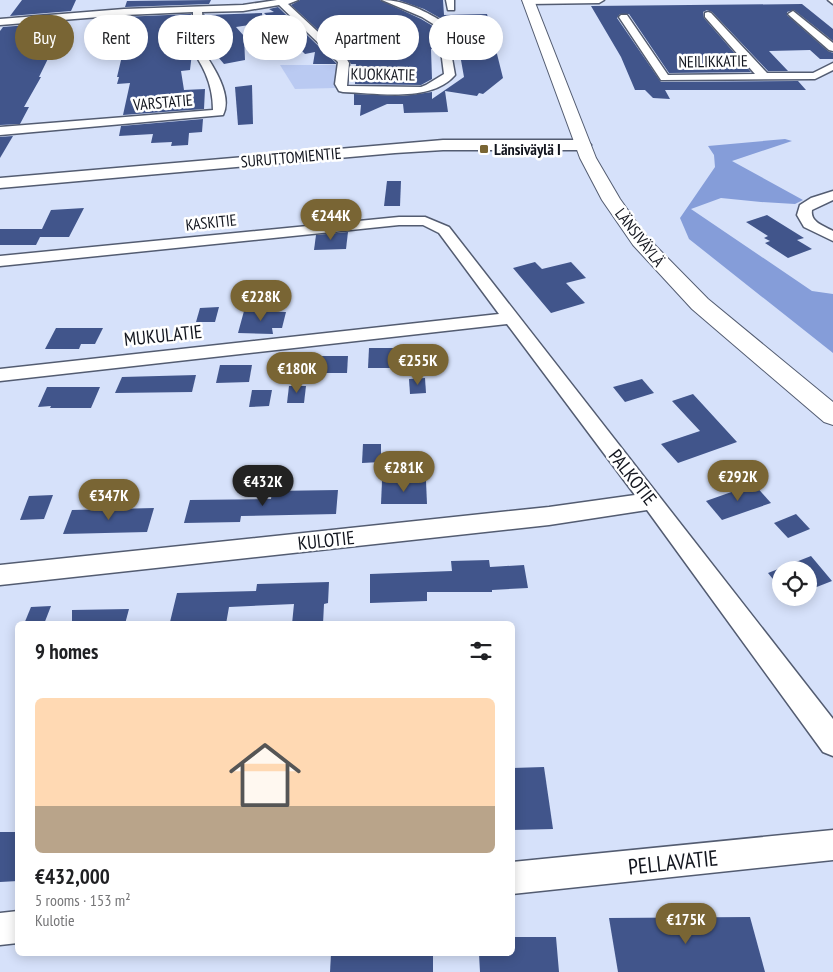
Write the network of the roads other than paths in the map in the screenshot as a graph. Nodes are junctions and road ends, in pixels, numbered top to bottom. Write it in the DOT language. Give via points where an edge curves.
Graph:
graph roads {
  1 [pos="294,0"];
  2 [pos="386,0"];
  3 [pos="528,0"];
  4 [pos="599,0"];
  5 [pos="282,3"];
  6 [pos="197,11"];
  7 [pos="793,14"];
  8 [pos="708,15"];
  9 [pos="624,17"];
  10 [pos="0,22"];
  11 [pos="833,48"];
  12 [pos="833,66"];
  13 [pos="764,77"];
  14 [pos="0,131"];
  15 [pos="582,145"];
  16 [pos="0,183"];
  17 [pos="833,195"];
  18 [pos="425,221"];
  19 [pos="833,237"];
  20 [pos="0,261"];
  21 [pos="510,318"];
  22 [pos="0,375"];
  23 [pos="833,416"];
  24 [pos="652,501"];
  25 [pos="0,575"];
  26 [pos="833,742"];
  27 [pos="833,845"];
  28 [pos="515,878"];
  29 [pos="15,927"];
  30 [pos="0,929"];
  1 -- 5 [label="street"];
  2 -- 5 [label="street, KUOKKATIE" via="425,15 443,26 450,74 430,88 343,89 340,84 342,60"];
  3 -- 4 [label="street"];
  3 -- 15 [label="main road, LÄNSIVÄYLÄ"];
  5 -- 6 [label="street"];
  6 -- 10 [label="street" via="124,12"];
  6 -- 14 [label="street, VARSTATIE" via="198,21 192,42 215,76 218,114"];
  7 -- 11 [label="street"];
  8 -- 13 [label="street"];
  9 -- 13 [label="street, NEILIKKATIE" via="665,78"];
  12 -- 13 [label="street, NEILIKKATIE" via="815,76"];
  15 -- 16 [label="street, SURUTTOMIENTIE" via="395,148"];
  15 -- 23 [label="main road, LÄNSIVÄYLÄ" via="611,200 654,258 718,320"];
  17 -- 19 [label="street" via="805,208 804,215 809,224"];
  18 -- 20 [label="street, KASKITIE"];
  18 -- 21 [label="street, PALKOTIE" via="444,230"];
  21 -- 22 [label="street, MUKULATIE"];
  21 -- 24 [label="street, PALKOTIE"];
  24 -- 25 [label="street, KULOTIE" via="539,517"];
  24 -- 26 [label="street, PALKOTIE"];
  27 -- 28 [label="street, PELLAVATIE"];
  29 -- 30 [label="street"];
}
